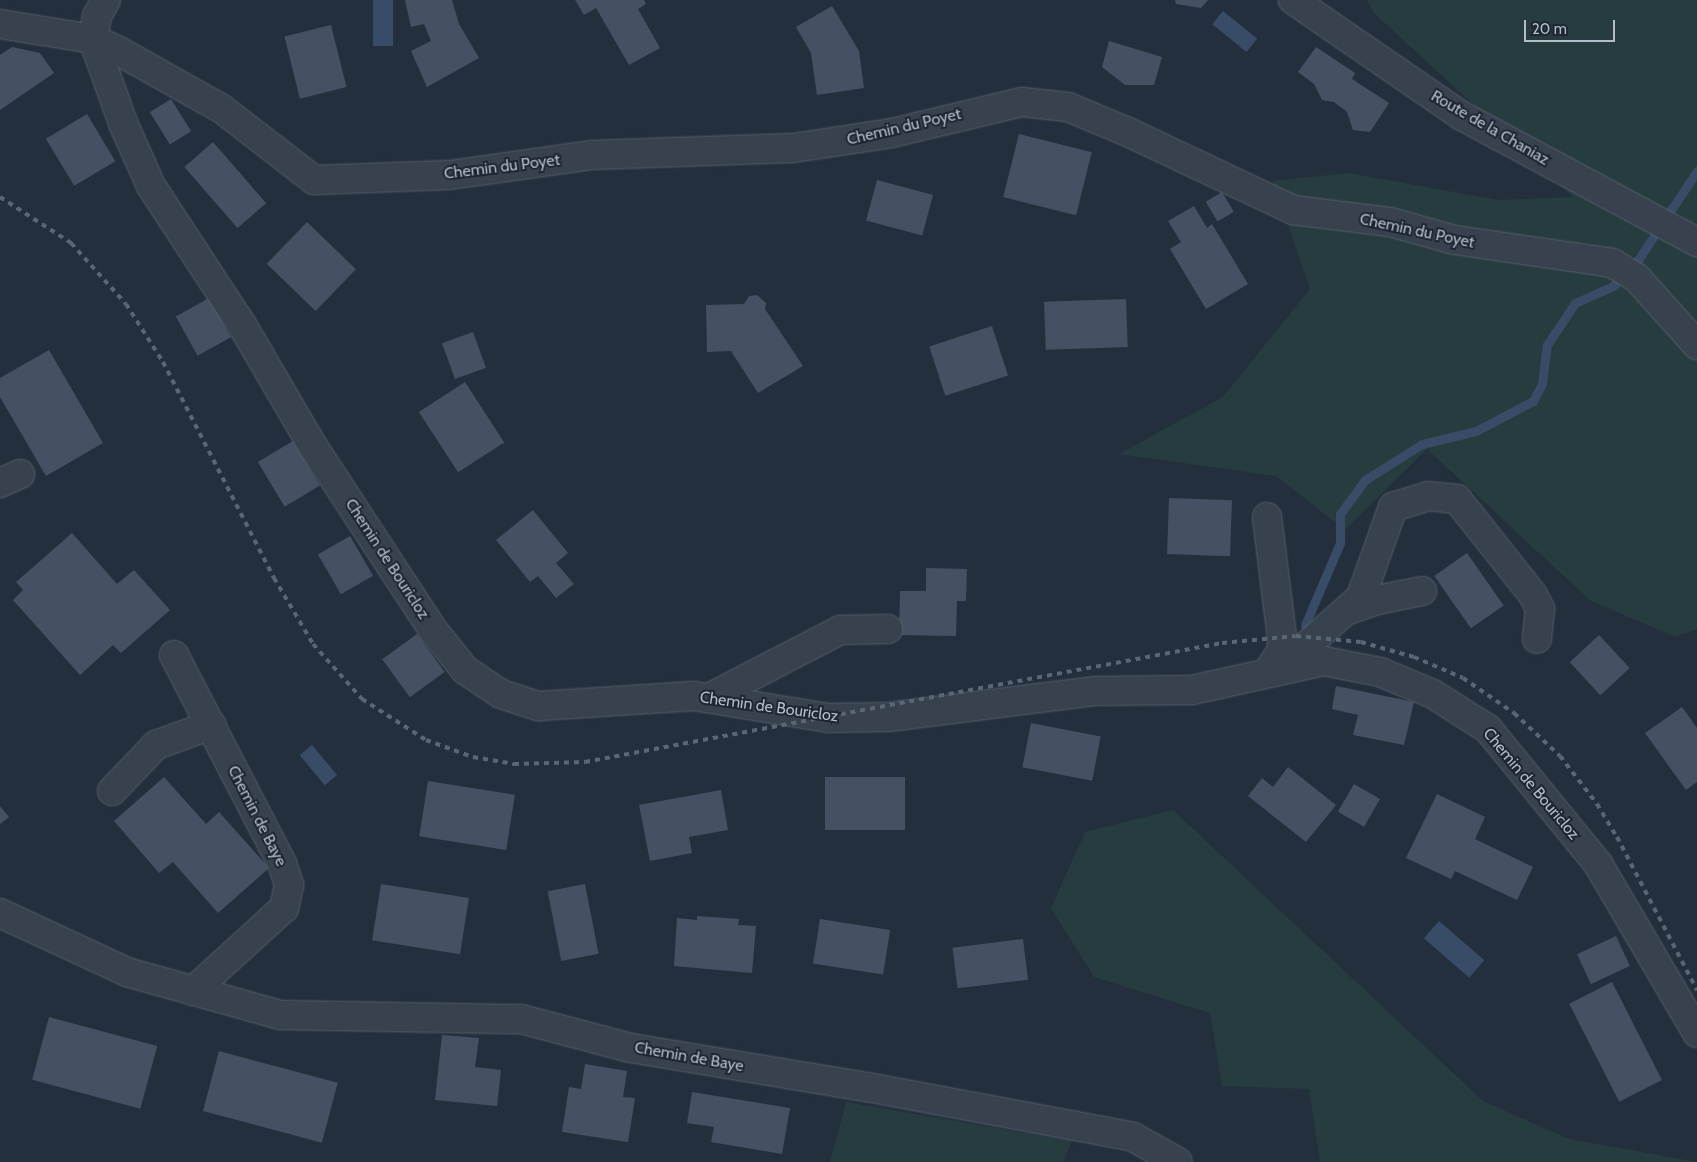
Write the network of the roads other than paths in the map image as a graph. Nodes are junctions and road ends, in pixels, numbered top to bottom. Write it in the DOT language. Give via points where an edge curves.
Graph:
graph roads {
  1 [pos="106,0"];
  2 [pos="1293,0"];
  3 [pos="0,24"];
  4 [pos="93,38"];
  5 [pos="1695,241"];
  6 [pos="1697,345"];
  7 [pos="1267,517"];
  8 [pos="1422,591"];
  9 [pos="1348,610"];
  10 [pos="888,629"];
  11 [pos="1537,639"];
  12 [pos="174,655"];
  13 [pos="1272,673"];
  14 [pos="709,698"];
  15 [pos="211,725"];
  16 [pos="112,791"];
  17 [pos="0,913"];
  18 [pos="194,991"];
  19 [pos="1697,1033"];
  20 [pos="1178,1162"];
  1 -- 4 [label="street" via="97,16"];
  2 -- 5 [label="street, Route de la Chaniaz" via="1462,116"];
  3 -- 4 [label="street"];
  4 -- 6 [label="street, Chemin du Poyet" via="222,109 314,180 450,175 592,155 793,148 892,133 1022,102 1076,111 1293,210 1390,222 1454,240 1612,263 1637,278"];
  4 -- 14 [label="street, Chemin de Bouricloz" via="123,123 152,186 242,325 314,448 433,630 465,670 501,694 540,706 694,696"];
  7 -- 13 [label="street" via="1282,636 1282,650"];
  8 -- 9 [label="street"];
  9 -- 11 [label="street" via="1361,597 1393,507 1428,496 1457,499 1533,596 1540,609"];
  9 -- 13 [label="street"];
  10 -- 14 [label="street" via="840,630"];
  12 -- 15 [label="street, Chemin de Baye"];
  13 -- 14 [label="street, Chemin de Bouricloz" via="1192,690 1094,691 889,717 828,718"];
  13 -- 19 [label="street, Chemin de Bouricloz" via="1324,661 1380,672 1433,694 1488,729 1598,864"];
  15 -- 16 [label="street" via="156,746"];
  15 -- 18 [label="street, Chemin de Baye" via="282,862 289,885 284,908"];
  17 -- 18 [label="street, Chemin de Baye" via="127,972"];
  18 -- 20 [label="street, Chemin de Baye" via="280,1015 521,1019 630,1048 867,1086 1133,1137"];
}
